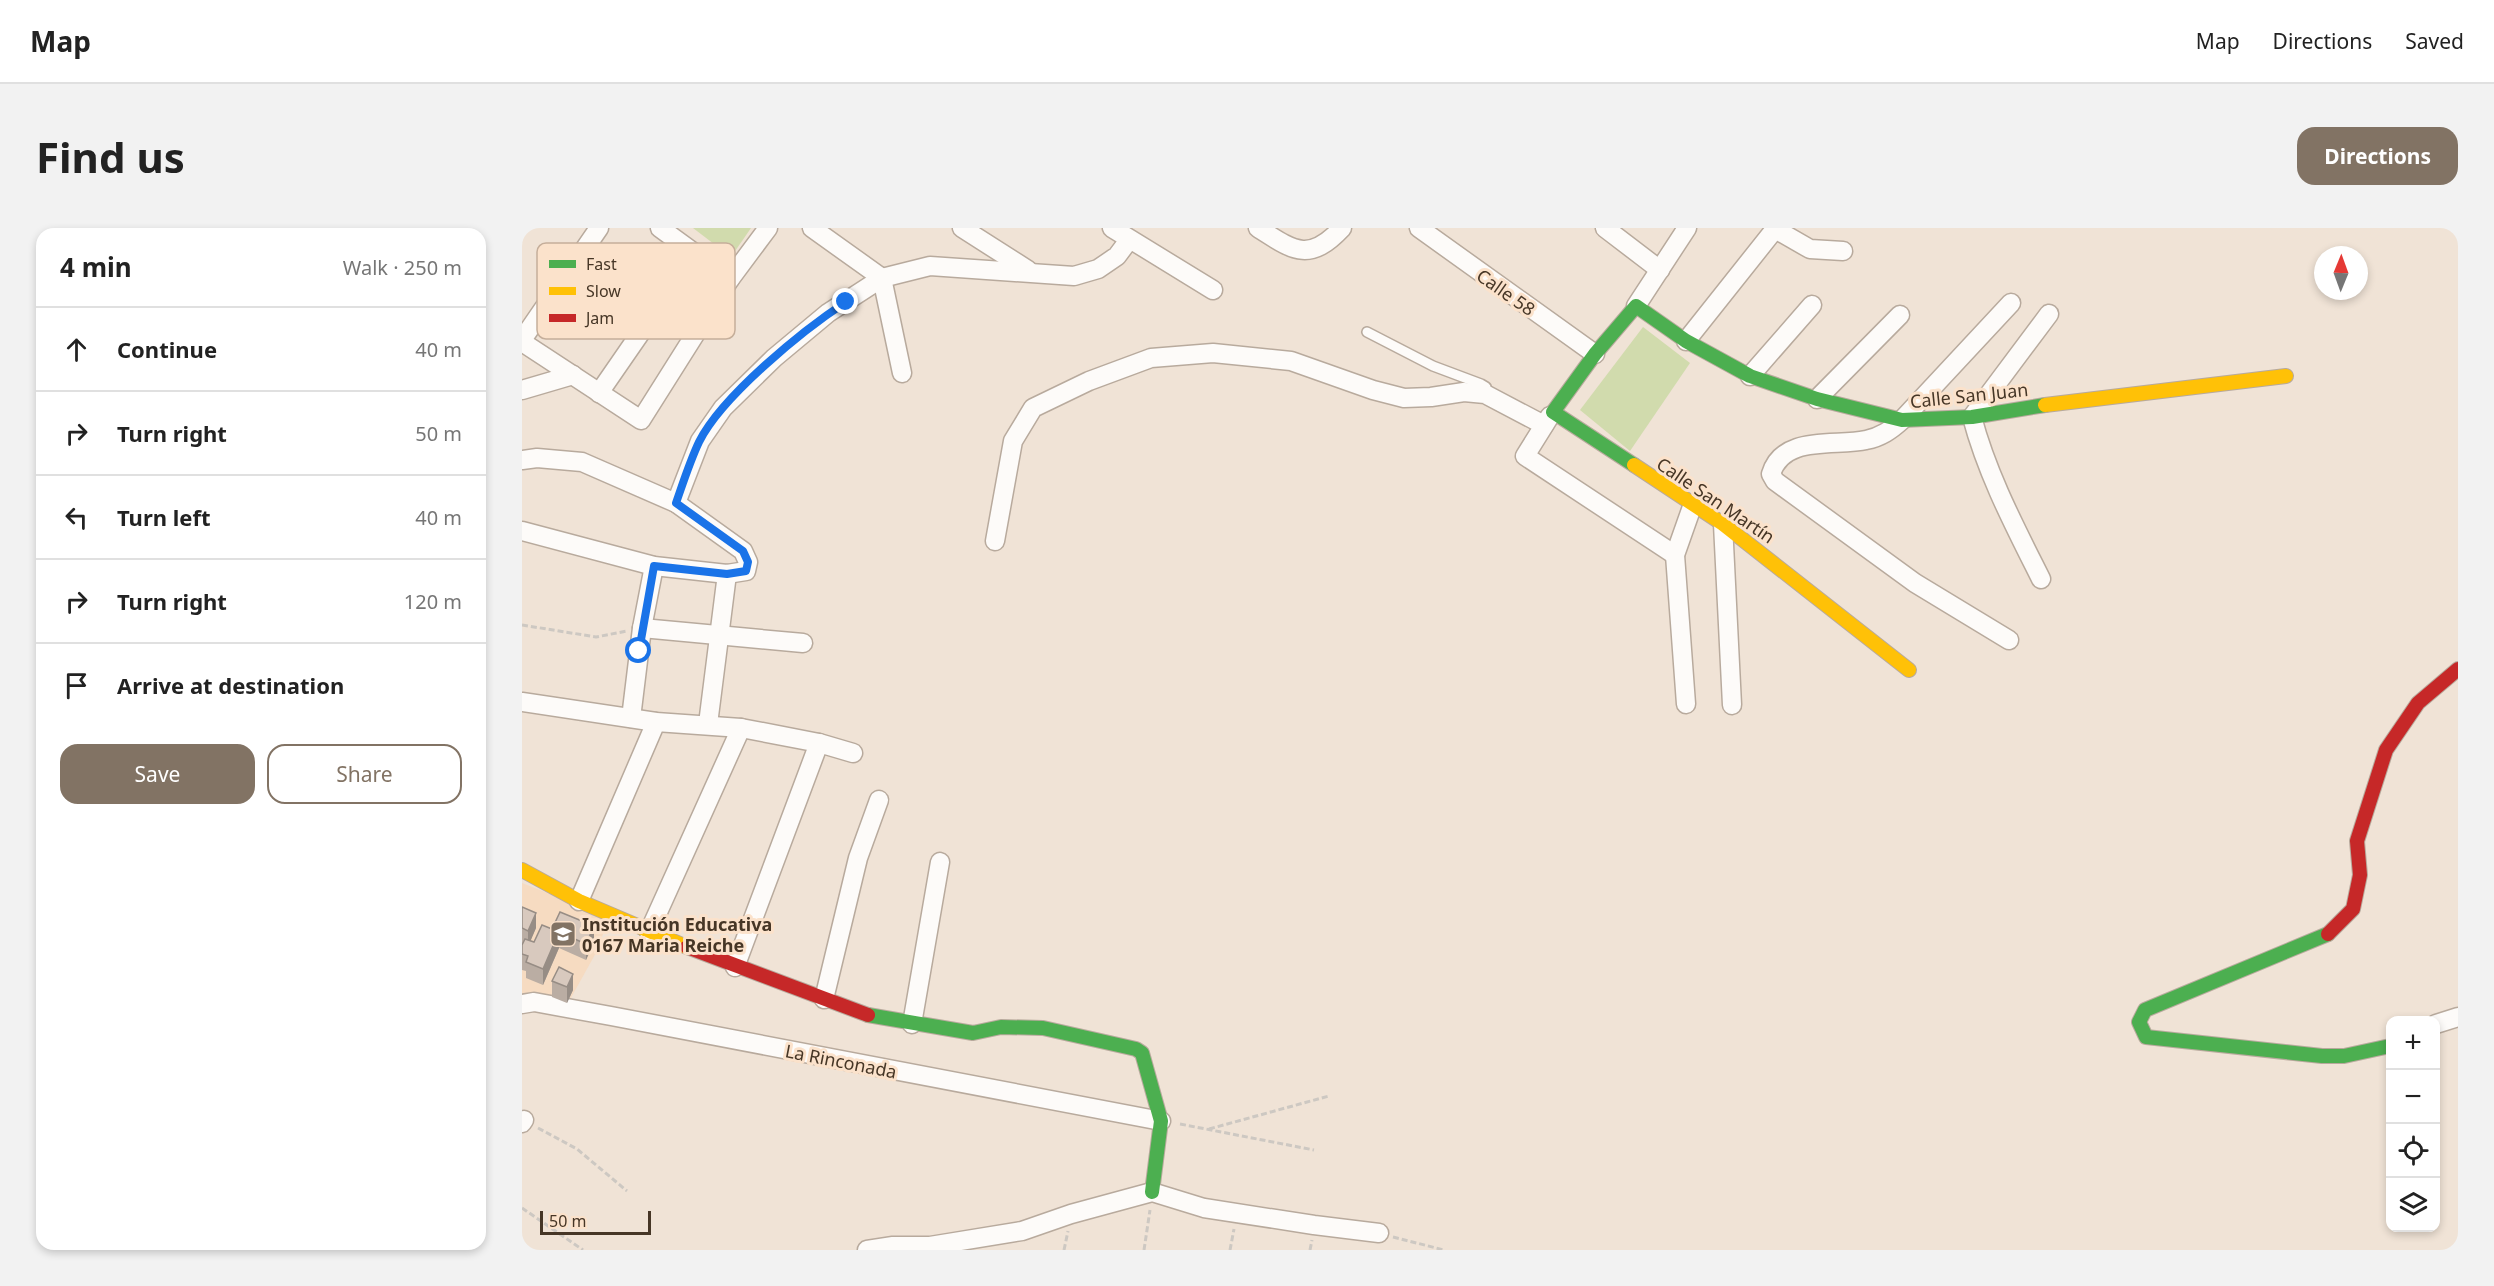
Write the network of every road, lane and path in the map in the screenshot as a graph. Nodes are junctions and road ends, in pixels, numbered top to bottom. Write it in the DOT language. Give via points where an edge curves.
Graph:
graph roads {
  1 [pos="599,228"];
  2 [pos="768,228"];
  3 [pos="812,228"];
  4 [pos="962,228"];
  5 [pos="1112,228"];
  6 [pos="1258,228"];
  7 [pos="1342,228"];
  8 [pos="1419,228"];
  9 [pos="1605,228"];
  10 [pos="1687,228"];
  11 [pos="671,231"];
  12 [pos="1129,240"];
  13 [pos="589,243"];
  14 [pos="684,243"];
  15 [pos="1842,251"];
  16 [pos="1660,270"];
  17 [pos="735,272"];
  18 [pos="1030,272"];
  19 [pos="882,278"];
  20 [pos="1212,290"];
  21 [pos="2011,303"];
  22 [pos="1812,305"];
  23 [pos="1636,306"];
  24 [pos="2049,314"];
  25 [pos="1900,315"];
  26 [pos="537,319"];
  27 [pos="1366,332"];
  28 [pos="636,339"];
  29 [pos="692,339"];
  30 [pos="1686,340"];
  31 [pos="522,341"];
  32 [pos="1595,354"];
  33 [pos="902,373"];
  34 [pos="573,375"];
  35 [pos="1750,376"];
  36 [pos="2286,376"];
  37 [pos="522,390"];
  38 [pos="599,393"];
  39 [pos="1485,394"];
  40 [pos="1817,399"];
  41 [pos="1972,417"];
  42 [pos="1549,419"];
  43 [pos="1902,420"];
  44 [pos="522,460"];
  45 [pos="676,503"];
  46 [pos="1693,504"];
  47 [pos="1723,524"];
  48 [pos="522,531"];
  49 [pos="995,541"];
  50 [pos="1675,555"];
  51 [pos="654,566"];
  52 [pos="727,574"];
  53 [pos="2042,579"];
  54 [pos="522,625"];
  55 [pos="642,628"];
  56 [pos="719,636"];
  57 [pos="2009,640"];
  58 [pos="803,643"];
  59 [pos="2458,669"];
  60 [pos="1909,670"];
  61 [pos="522,702"];
  62 [pos="1686,704"];
  63 [pos="1732,705"];
  64 [pos="631,718"];
  65 [pos="656,722"];
  66 [pos="708,724"];
  67 [pos="741,728"];
  68 [pos="819,742"];
  69 [pos="853,753"];
  70 [pos="879,800"];
  71 [pos="940,862"];
  72 [pos="522,870"];
  73 [pos="579,901"];
  74 [pos="649,932"];
  75 [pos="735,966"];
  76 [pos="824,999"];
  77 [pos="522,1004"];
  78 [pos="2458,1017"];
  79 [pos="2440,1023"];
  80 [pos="912,1024"];
  81 [pos="2386,1047"];
  82 [pos="1329,1096"];
  83 [pos="523,1121"];
  84 [pos="1161,1121"];
  85 [pos="1208,1129"];
  86 [pos="1314,1150"];
  87 [pos="627,1191"];
  88 [pos="1152,1192"];
  89 [pos="522,1208"];
  90 [pos="1238,1213"];
  91 [pos="1379,1233"];
  92 [pos="584,1250"];
  93 [pos="867,1250"];
  94 [pos="1144,1250"];
  95 [pos="1230,1250"];
  96 [pos="1444,1250"];
  1 -- 13 [label="street"];
  2 -- 17 [label="street"];
  3 -- 19 [label="street"];
  4 -- 18 [label="street"];
  5 -- 12 [label="street"];
  6 -- 7 [label="street" via="1290,248 1308,250 1326,244"];
  8 -- 32 [label="street, Calle 58"];
  9 -- 16 [label="street"];
  10 -- 16 [label="street"];
  11 -- 14 [label="street"];
  12 -- 18 [label="street" via="1117,256 1098,269 1074,276"];
  12 -- 20 [label="street"];
  15 -- 30 [label="street" via="1810,249 1774,229"];
  16 -- 23 [label="street"];
  18 -- 19 [label="street" via="930,266"];
  19 -- 33 [label="street"];
  19 -- 45 [label="street" via="828,313 723,408 700,441"];
  21 -- 43 [label="street"];
  22 -- 35 [label="street"];
  23 -- 30 [label="street, Calle San Juan"];
  23 -- 32 [label="street"];
  24 -- 41 [label="street"];
  25 -- 40 [label="street"];
  26 -- 31 [label="street"];
  27 -- 39 [label="lane" via="1433,366 1482,384"];
  28 -- 38 [label="street"];
  29 -- 38 [label="street" via="640,420"];
  30 -- 35 [label="street, Calle San Juan"];
  31 -- 34 [label="street"];
  32 -- 42 [label="street"];
  34 -- 37 [label="street"];
  34 -- 38 [label="street"];
  35 -- 40 [label="street, Calle San Juan"];
  36 -- 41 [label="street, Calle San Juan"];
  39 -- 42 [label="street"];
  39 -- 49 [label="street" via="1404,398 1291,361 1213,353 1151,358 1089,381 1033,408 1012,441"];
  40 -- 43 [label="street, Calle San Juan"];
  41 -- 43 [label="street, Calle San Juan"];
  41 -- 53 [label="street" via="1980,446"];
  42 -- 46 [label="street, Calle San Martín"];
  42 -- 50 [label="street" via="1526,456"];
  43 -- 57 [label="street" via="1886,434 1868,440 1800,446 1783,457 1771,474 1775,481 1915,583"];
  44 -- 45 [label="street" via="582,462"];
  45 -- 52 [label="street" via="743,551 748,562 746,571"];
  46 -- 47 [label="street, Calle San Martín"];
  46 -- 50 [label="street"];
  47 -- 60 [label="street, Calle San Martín"];
  47 -- 63 [label="street"];
  48 -- 51 [label="street"];
  50 -- 62 [label="street"];
  51 -- 52 [label="street"];
  51 -- 55 [label="street"];
  52 -- 56 [label="street"];
  54 -- 55 [label="path" via="596,637"];
  55 -- 56 [label="street"];
  55 -- 64 [label="street"];
  56 -- 58 [label="street"];
  56 -- 66 [label="street"];
  59 -- 81 [label="street" via="2418,703 2386,750 2357,841 2360,876 2354,909 2331,933 2145,1010 2139,1022 2146,1037 2250,1050 2344,1056"];
  61 -- 64 [label="street"];
  64 -- 65 [label="street"];
  65 -- 66 [label="street"];
  65 -- 73 [label="street"];
  66 -- 67 [label="street"];
  67 -- 68 [label="street"];
  67 -- 74 [label="street"];
  68 -- 69 [label="street"];
  68 -- 75 [label="street"];
  70 -- 76 [label="street" via="858,858"];
  71 -- 80 [label="street"];
  72 -- 73 [label="street"];
  73 -- 74 [label="street"];
  74 -- 75 [label="street"];
  75 -- 76 [label="street"];
  76 -- 80 [label="street" via="867,1015"];
  77 -- 84 [label="street, La Rinconada" via="534,1002 623,1018"];
  78 -- 79 [label="street"];
  80 -- 84 [label="street" via="973,1033 1001,1027 1043,1028 1136,1049 1143,1053"];
  82 -- 85 [label="path"];
  83 -- 87 [label="path" via="577,1149"];
  84 -- 85 [label="path"];
  84 -- 88 [label="street"];
  85 -- 86 [label="path"];
  88 -- 90 [label="street" via="1204,1208"];
  88 -- 93 [label="street" via="1022,1231 930,1246"];
  88 -- 94 [label="path"];
  89 -- 92 [label="path"];
  90 -- 91 [label="street"];
  90 -- 95 [label="path"];
  91 -- 96 [label="path"];
}
